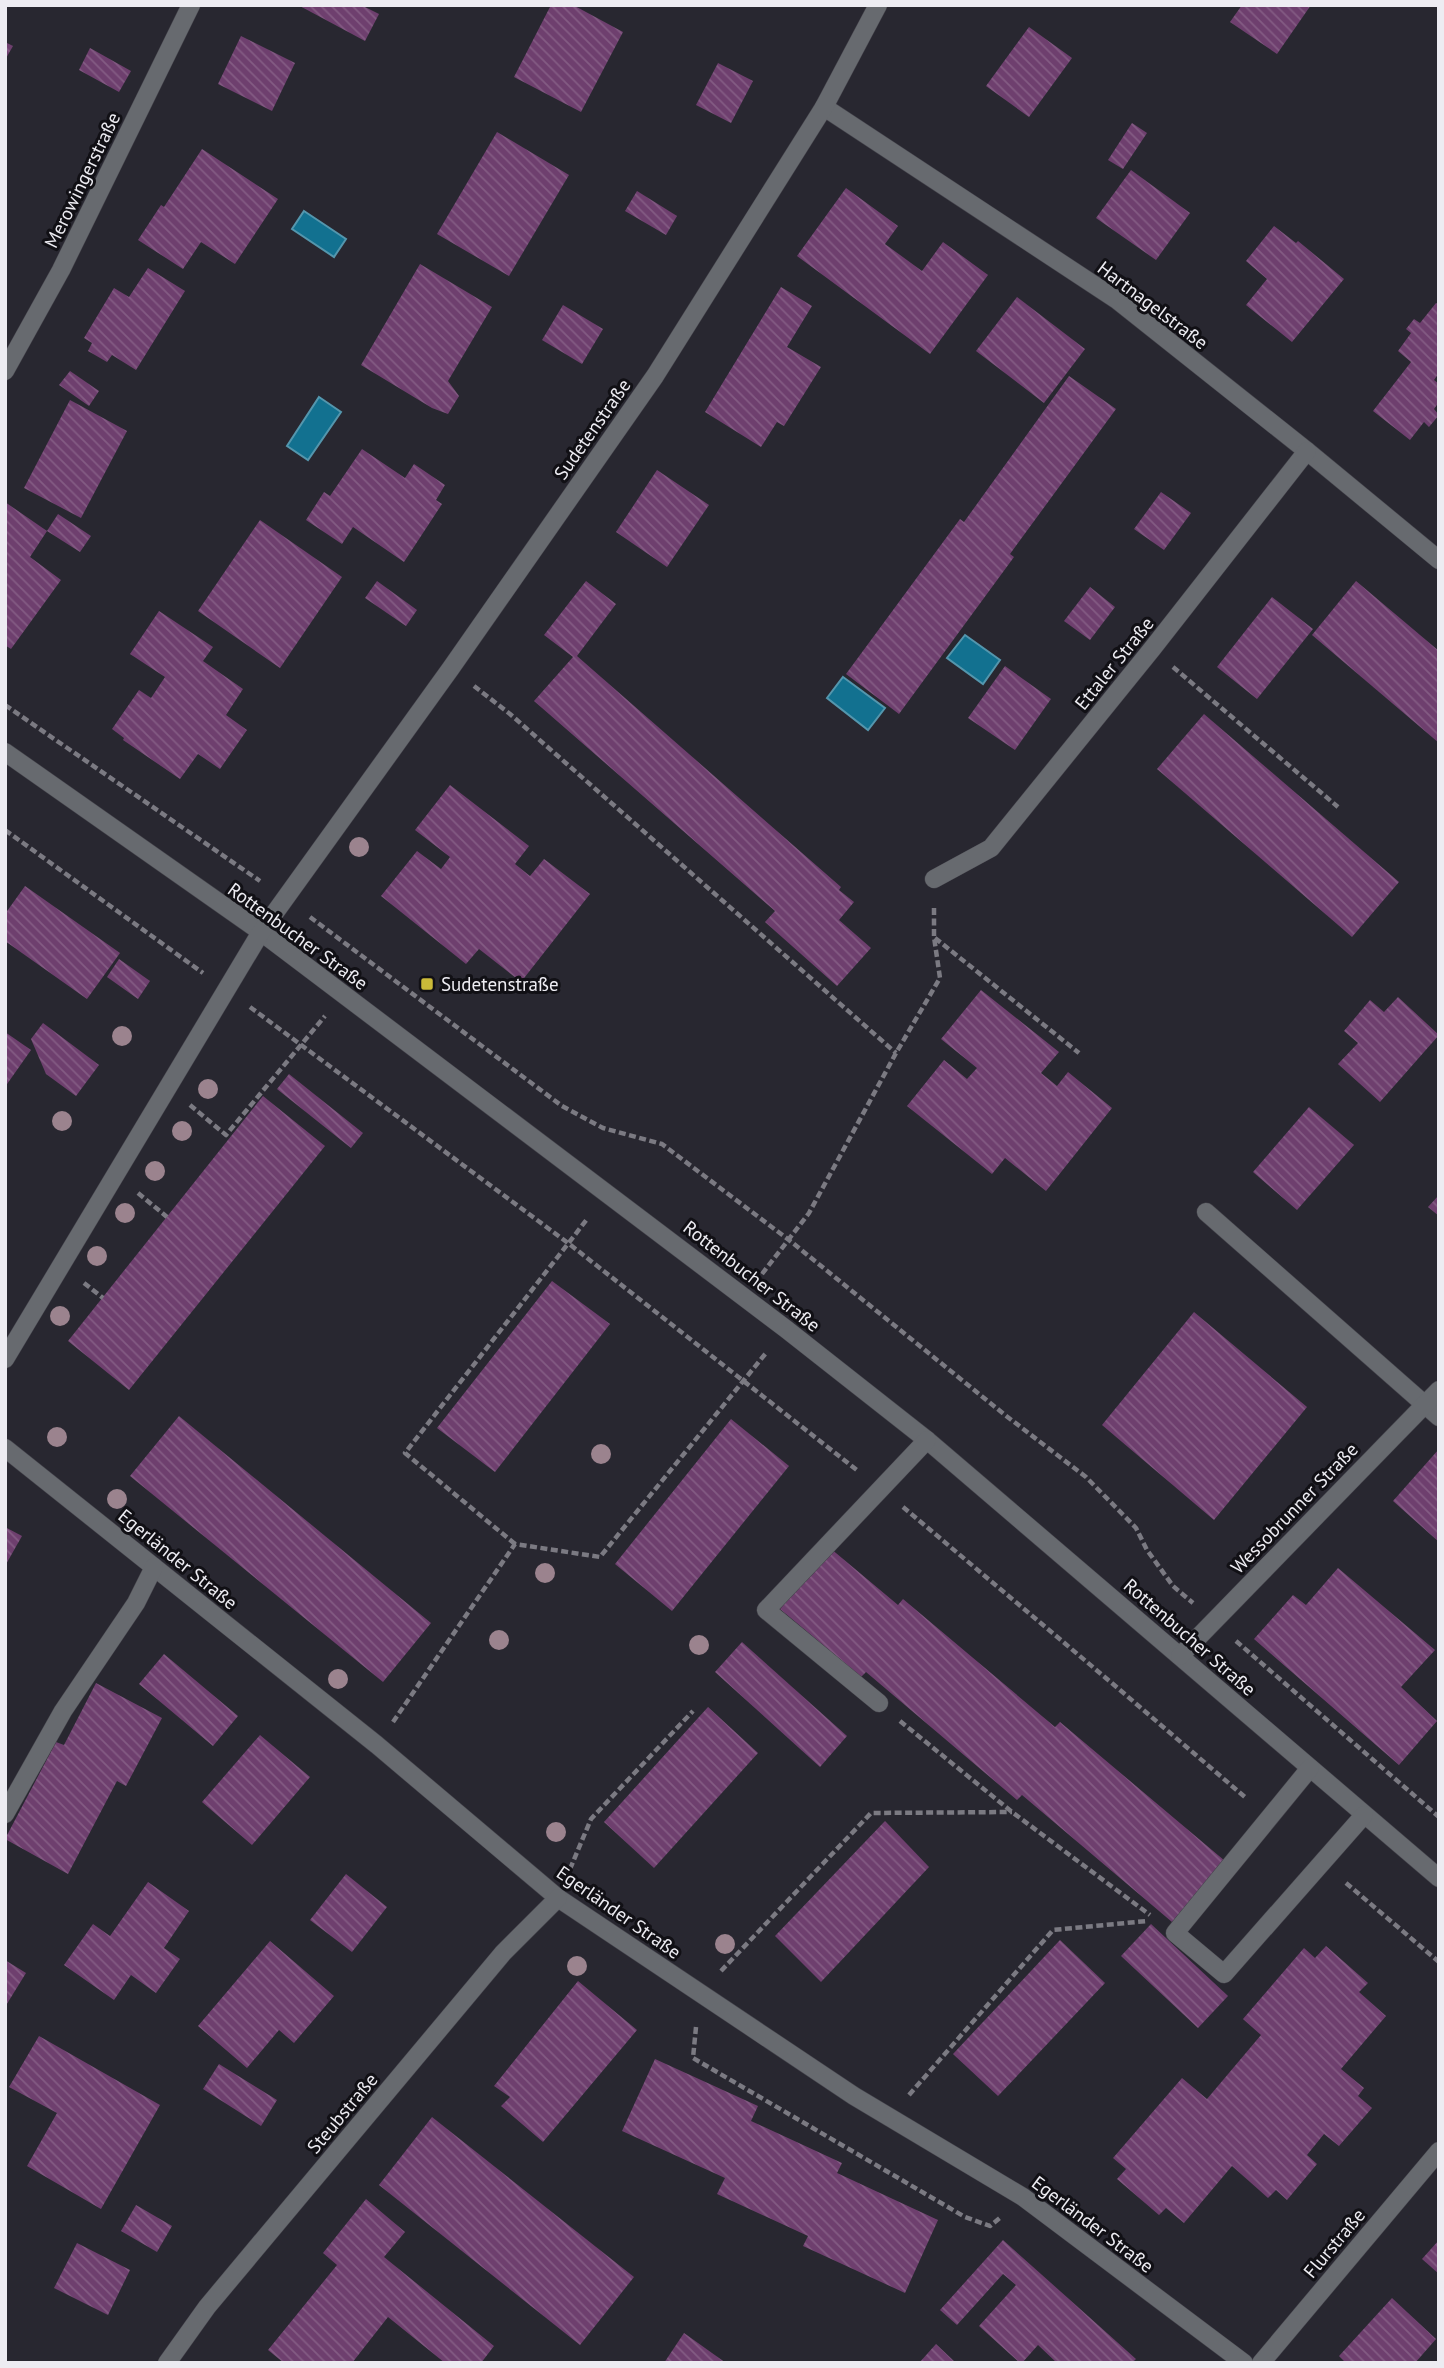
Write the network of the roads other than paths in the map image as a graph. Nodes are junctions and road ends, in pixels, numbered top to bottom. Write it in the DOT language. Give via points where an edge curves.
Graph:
graph roads {
  1 [pos="191,5"];
  2 [pos="878,5"];
  3 [pos="824,107"];
  4 [pos="5,370"];
  5 [pos="1307,451"];
  6 [pos="1439,560"];
  7 [pos="5,752"];
  8 [pos="934,879"];
  9 [pos="261,932"];
  10 [pos="1206,1212"];
  11 [pos="5,1359"];
  12 [pos="1439,1390"];
  13 [pos="1424,1404"];
  14 [pos="1439,1416"];
  15 [pos="927,1440"];
  16 [pos="5,1448"];
  17 [pos="154,1567"];
  18 [pos="1180,1656"];
  19 [pos="879,1703"];
  20 [pos="1310,1768"];
  21 [pos="5,1814"];
  22 [pos="1364,1815"];
  23 [pos="1439,1878"];
  24 [pos="558,1898"];
  25 [pos="1439,2151"];
  26 [pos="167,2363"];
  27 [pos="1244,2363"];
  28 [pos="1261,2363"];
  1 -- 4 [label="street, Merowingerstraße" via="61,270"];
  2 -- 3 [label="street, Sudetenstraße"];
  3 -- 5 [label="street, Hartnagelstraße" via="1117,300"];
  3 -- 9 [label="street, Sudetenstraße" via="655,376"];
  5 -- 6 [label="street, Hartnagelstraße"];
  5 -- 8 [label="street, Ettaler Straße" via="991,848"];
  7 -- 9 [label="street, Rottenbucher Straße"];
  9 -- 11 [label="street, Sudetenstraße"];
  9 -- 15 [label="street, Rottenbucher Straße" via="608,1192"];
  10 -- 13 [label="street"];
  12 -- 13 [label="street, Wessobrunner Straße"];
  13 -- 14 [label="street"];
  13 -- 18 [label="street, Wessobrunner Straße"];
  15 -- 18 [label="street, Rottenbucher Straße"];
  15 -- 19 [label="street" via="766,1610"];
  16 -- 17 [label="street, Egerländer Straße"];
  17 -- 21 [label="street" via="136,1603 63,1711"];
  17 -- 24 [label="street, Egerländer Straße" via="377,1745"];
  18 -- 20 [label="street, Rottenbucher Straße"];
  20 -- 22 [label="street, Rottenbucher Straße"];
  20 -- 22 [label="street" via="1175,1933 1224,1974"];
  22 -- 23 [label="street, Rottenbucher Straße"];
  24 -- 26 [label="street, Steubstraße" via="503,1953 207,2307"];
  24 -- 27 [label="street, Egerländer Straße" via="854,2096 1023,2197"];
  25 -- 28 [label="street, Flurstraße"];
}
